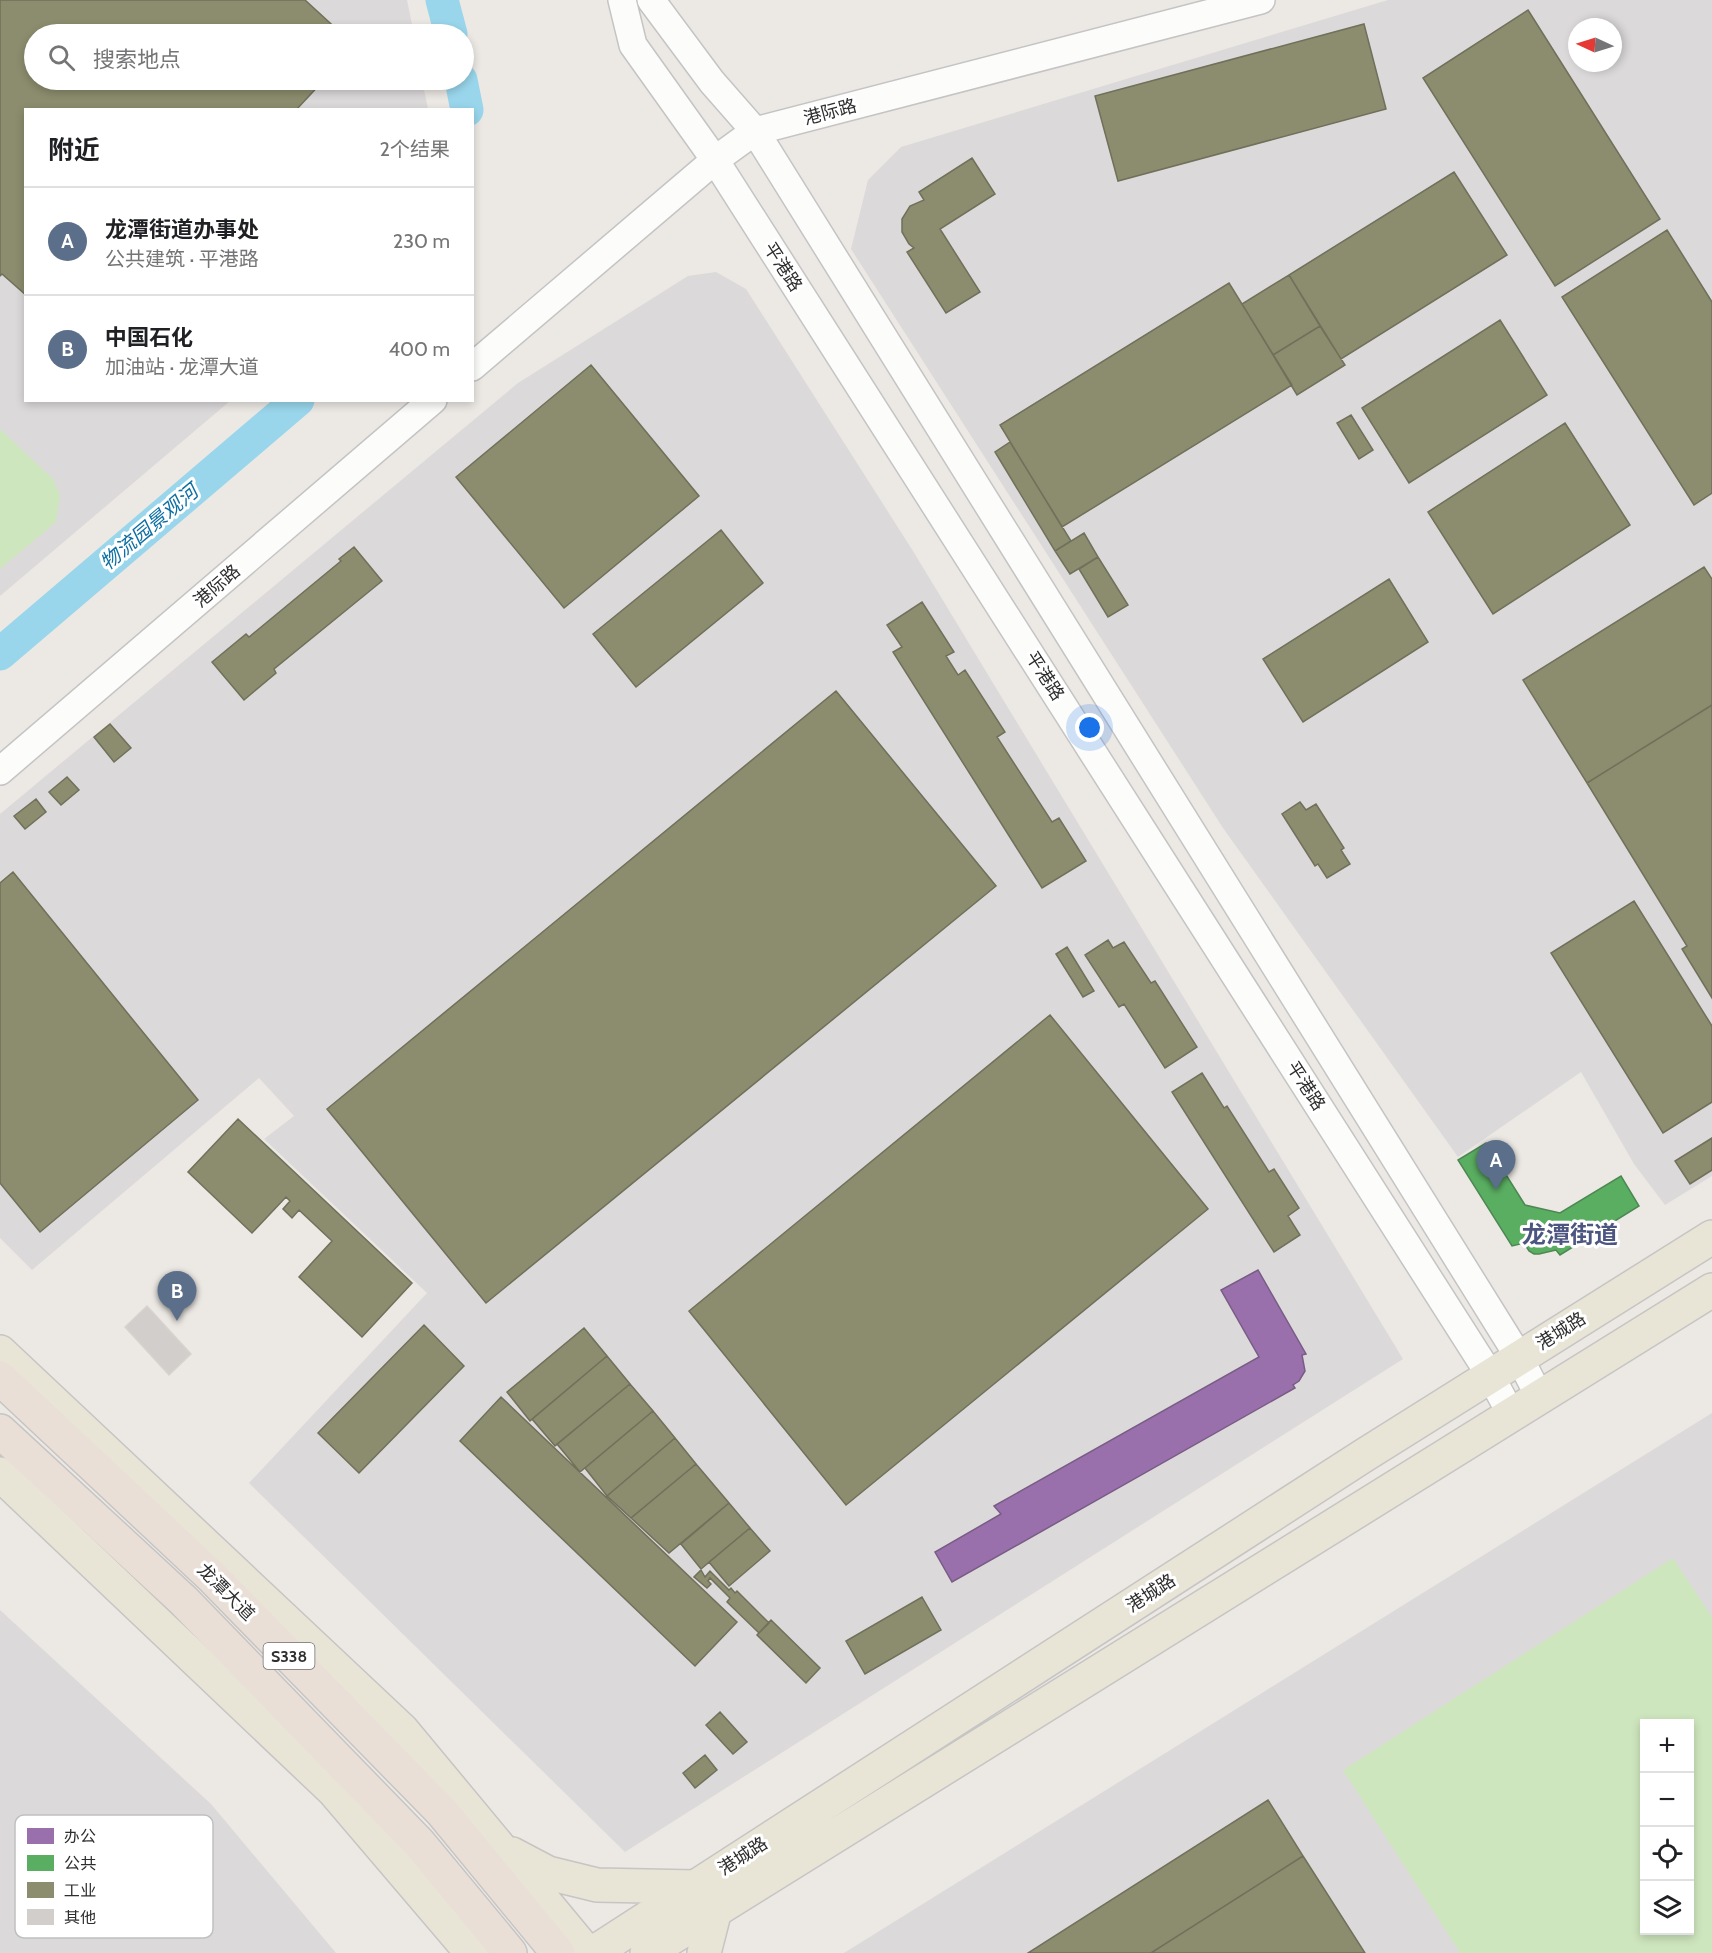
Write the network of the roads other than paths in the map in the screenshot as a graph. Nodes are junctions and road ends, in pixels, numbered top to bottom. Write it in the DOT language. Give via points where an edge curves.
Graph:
graph roads {
  1 [pos="622,0"];
  2 [pos="651,0"];
  3 [pos="1261,0"];
  4 [pos="755,131"];
  5 [pos="715,160"];
  6 [pos="474,365"];
  7 [pos="432,402"];
  8 [pos="0,771"];
  9 [pos="1712,1237"];
  10 [pos="1712,1290"];
  11 [pos="0,1352"];
  12 [pos="1519,1357"];
  13 [pos="1490,1375"];
  14 [pos="0,1378"];
  15 [pos="1539,1396"];
  16 [pos="1511,1414"];
  17 [pos="0,1431"];
  18 [pos="0,1474"];
  19 [pos="499,1847"];
  20 [pos="706,1898"];
  21 [pos="472,1953"];
  22 [pos="510,1953"];
  23 [pos="558,1953"];
  24 [pos="587,1953"];
  25 [pos="592,1953"];
  26 [pos="647,1953"];
  27 [pos="704,1953"];
  1 -- 5 [label="street, 平港路" via="633,45"];
  2 -- 4 [label="street, 平港路" via="712,82"];
  3 -- 4 [label="street, 港际路"];
  4 -- 5 [label="street, 港际路"];
  4 -- 12 [label="street, 平港路"];
  5 -- 6 [label="street, 港际路"];
  5 -- 13 [label="street, 平港路"];
  7 -- 8 [label="street, 港际路"];
  9 -- 12 [label="main road, 港城路"];
  10 -- 15 [label="main road"];
  11 -- 19 [label="main road" via="402,1730"];
  12 -- 13 [label="main road, 港城路"];
  12 -- 15 [label="street, 平港路"];
  13 -- 16 [label="street, 平港路"];
  13 -- 20 [label="main road, 港城路"];
  14 -- 23 [label="highway, 龙潭大道 / S338" via="212,1577 442,1812"];
  15 -- 16 [label="main road"];
  16 -- 20 [label="main road"];
  17 -- 22 [label="highway, 龙潭大道 / S338" via="184,1601 419,1843"];
  18 -- 21 [label="main road" via="334,1791"];
  19 -- 20 [label="main road" via="548,1873 597,1885"];
  19 -- 24 [label="main road"];
  20 -- 25 [label="main road, 港城路"];
  20 -- 26 [label="main road"];
  20 -- 27 [label="main road"];
}
